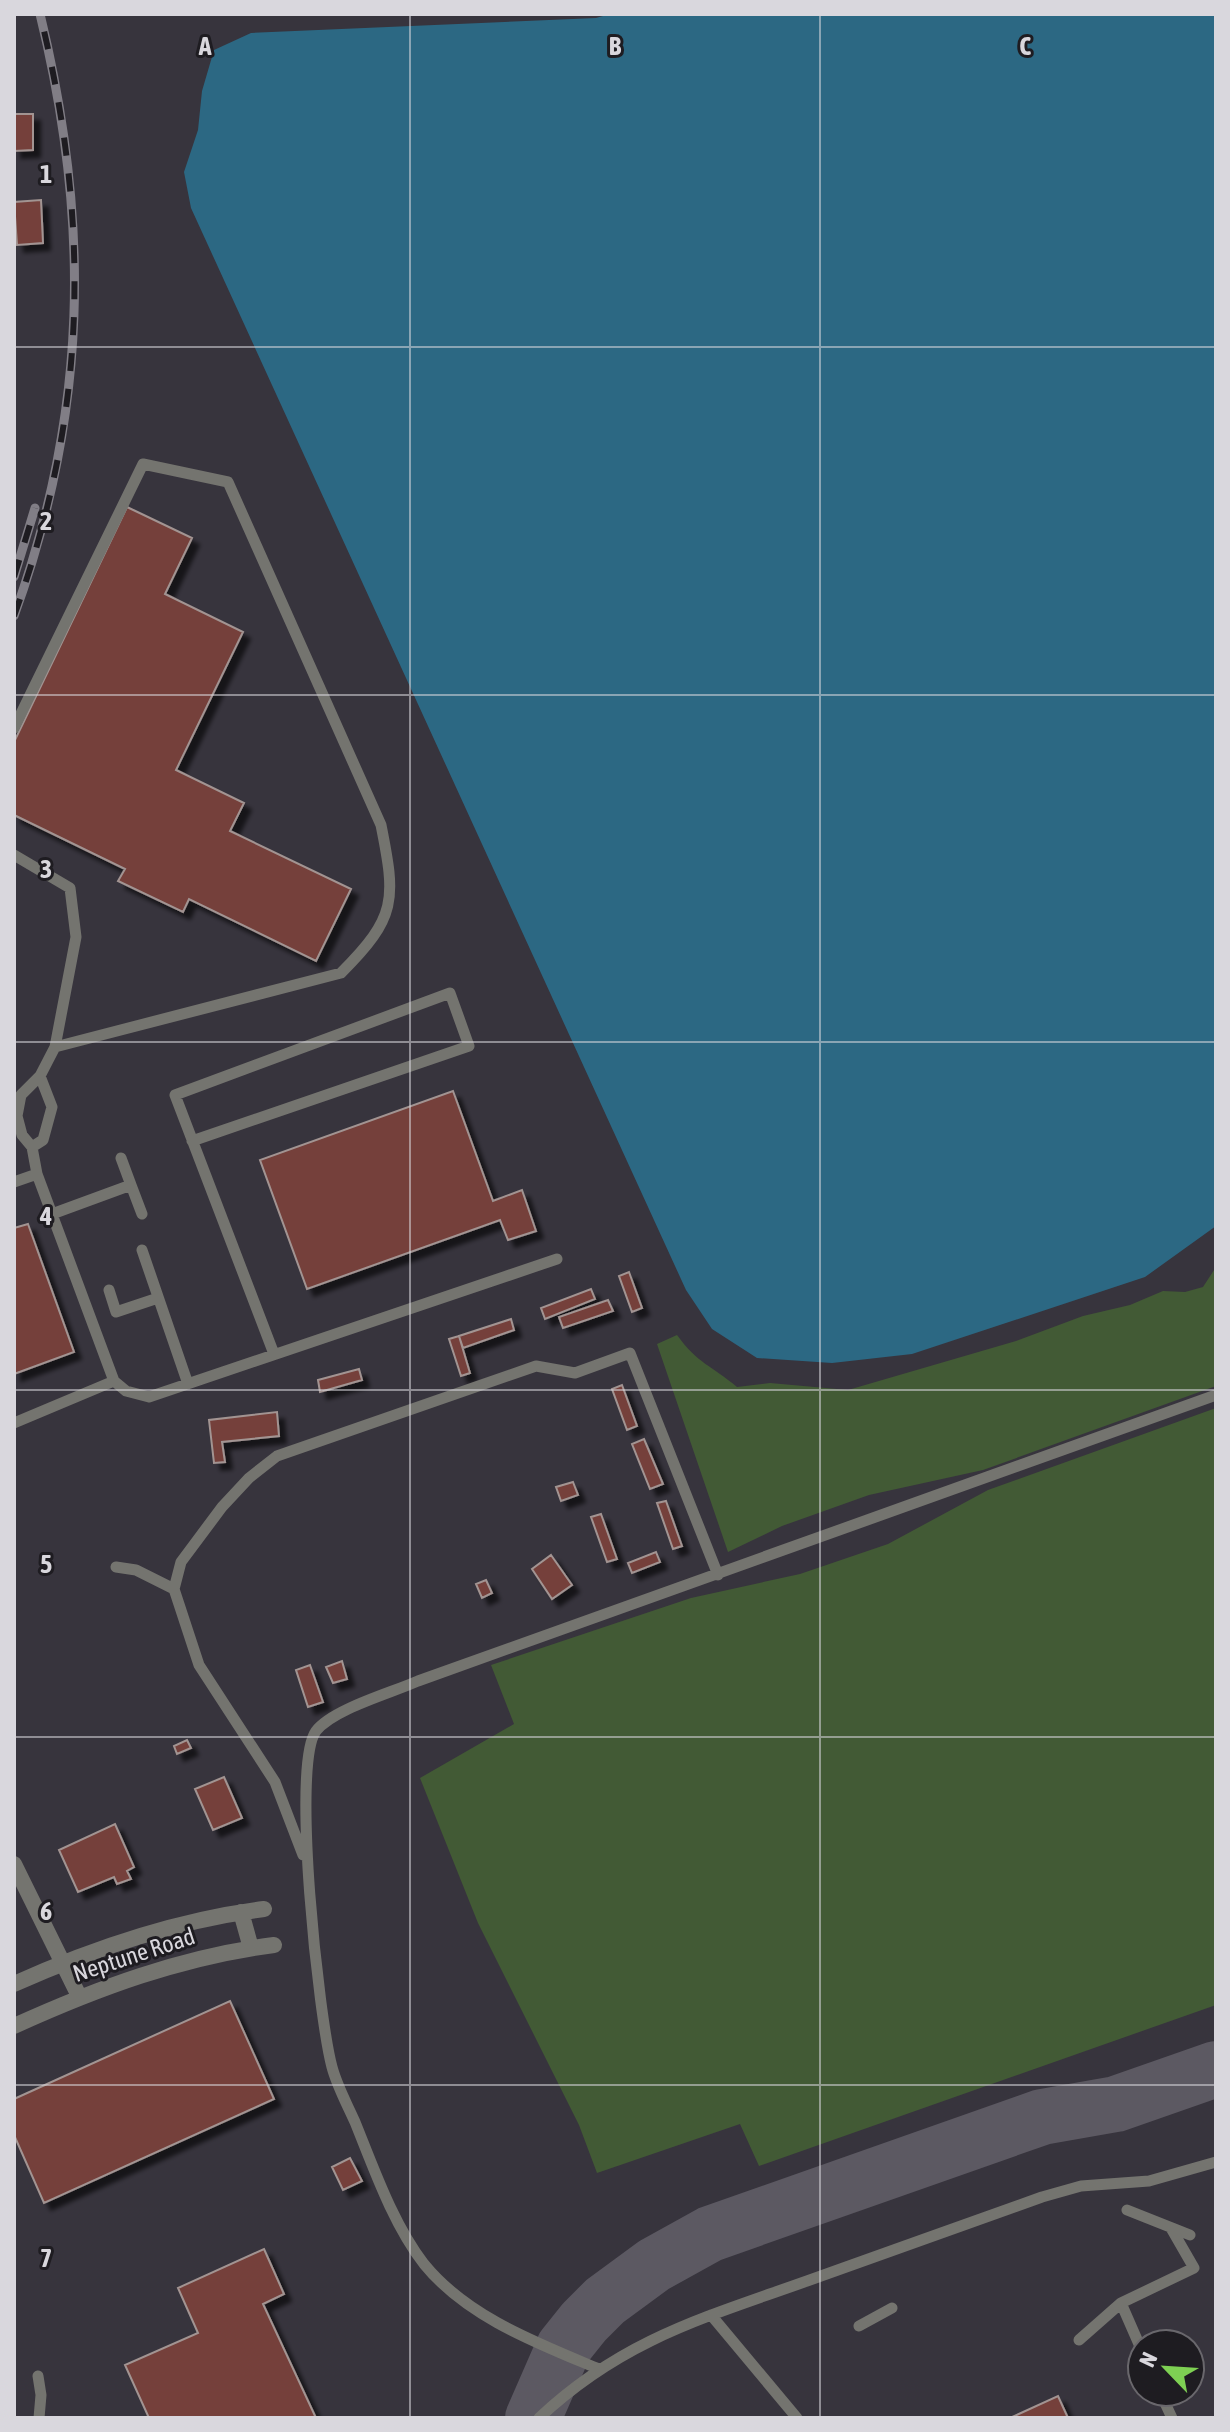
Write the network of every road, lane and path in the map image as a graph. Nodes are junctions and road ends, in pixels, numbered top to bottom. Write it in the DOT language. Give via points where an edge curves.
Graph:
graph roads {
  1 [pos="14,728"];
  2 [pos="14,855"];
  3 [pos="55,1047"];
  4 [pos="40,1076"];
  5 [pos="192,1141"];
  6 [pos="32,1147"];
  7 [pos="121,1158"];
  8 [pos="37,1174"];
  9 [pos="14,1182"];
  10 [pos="131,1185"];
  11 [pos="52,1214"];
  12 [pos="142,1214"];
  13 [pos="142,1250"];
  14 [pos="557,1259"];
  15 [pos="109,1290"];
  16 [pos="158,1298"];
  17 [pos="274,1354"];
  18 [pos="114,1381"];
  19 [pos="188,1384"];
  20 [pos="1216,1395"];
  21 [pos="14,1423"];
  22 [pos="116,1567"];
  23 [pos="718,1575"];
  24 [pos="174,1589"];
  25 [pos="14,1864"];
  26 [pos="310,1870"];
  27 [pos="264,1909"];
  28 [pos="241,1912"];
  29 [pos="274,1945"];
  30 [pos="251,1948"];
  31 [pos="63,1962"];
  32 [pos="14,1984"];
  33 [pos="79,1996"];
  34 [pos="14,2026"];
  35 [pos="1216,2162"];
  36 [pos="1127,2210"];
  37 [pos="1171,2228"];
  38 [pos="1190,2235"];
  39 [pos="1121,2303"];
  40 [pos="892,2308"];
  41 [pos="711,2315"];
  42 [pos="859,2326"];
  43 [pos="1132,2328"];
  44 [pos="1079,2340"];
  45 [pos="599,2369"];
  46 [pos="38,2376"];
  47 [pos="39,2418"];
  48 [pos="539,2418"];
  49 [pos="797,2418"];
  1 -- 3 [label="lane" via="143,464 228,482 381,825 392,880 389,912 367,947 341,973"];
  2 -- 3 [label="lane" via="70,888 76,937"];
  3 -- 4 [label="lane"];
  4 -- 6 [label="lane" via="52,1107 43,1140"];
  4 -- 6 [label="lane" via="21,1095 17,1116"];
  5 -- 5 [label="lane" via="175,1095 450,993 469,1046"];
  5 -- 17 [label="lane"];
  6 -- 8 [label="lane"];
  7 -- 10 [label="lane"];
  8 -- 9 [label="lane"];
  8 -- 11 [label="lane"];
  10 -- 11 [label="lane"];
  10 -- 12 [label="lane"];
  11 -- 18 [label="lane"];
  13 -- 16 [label="lane"];
  14 -- 17 [label="lane"];
  15 -- 16 [label="lane" via="116,1312"];
  16 -- 19 [label="lane"];
  17 -- 19 [label="lane"];
  18 -- 19 [label="lane" via="126,1391 149,1397"];
  18 -- 21 [label="lane"];
  20 -- 23 [label="lane"];
  22 -- 24 [label="lane" via="144,1573"];
  23 -- 24 [label="lane" via="630,1353 575,1373 536,1366 277,1456 222,1507 181,1562"];
  23 -- 26 [label="lane" via="418,1681 325,1723 307,1751 304,1820"];
  24 -- 26 [label="lane" via="199,1665 275,1782"];
  25 -- 31 [label="street"];
  26 -- 45 [label="lane" via="320,1998 332,2068 407,2236 442,2283 478,2312"];
  27 -- 28 [label="street, Neptune Road"];
  28 -- 30 [label="street"];
  28 -- 31 [label="street, Neptune Road" via="137,1937"];
  29 -- 30 [label="street, Neptune Road"];
  30 -- 33 [label="street, Neptune Road" via="155,1970"];
  31 -- 32 [label="street, Neptune Road"];
  31 -- 33 [label="street"];
  33 -- 34 [label="street, Neptune Road"];
  35 -- 41 [label="lane" via="1149,2181 1081,2186 1042,2197"];
  36 -- 37 [label="lane"];
  37 -- 38 [label="lane"];
  37 -- 39 [label="lane" via="1194,2268"];
  39 -- 43 [label="lane"];
  39 -- 44 [label="lane"];
  40 -- 42 [label="lane"];
  41 -- 45 [label="lane" via="642,2342"];
  41 -- 49 [label="lane"];
  45 -- 48 [label="lane"];
  46 -- 47 [label="lane"];
}
